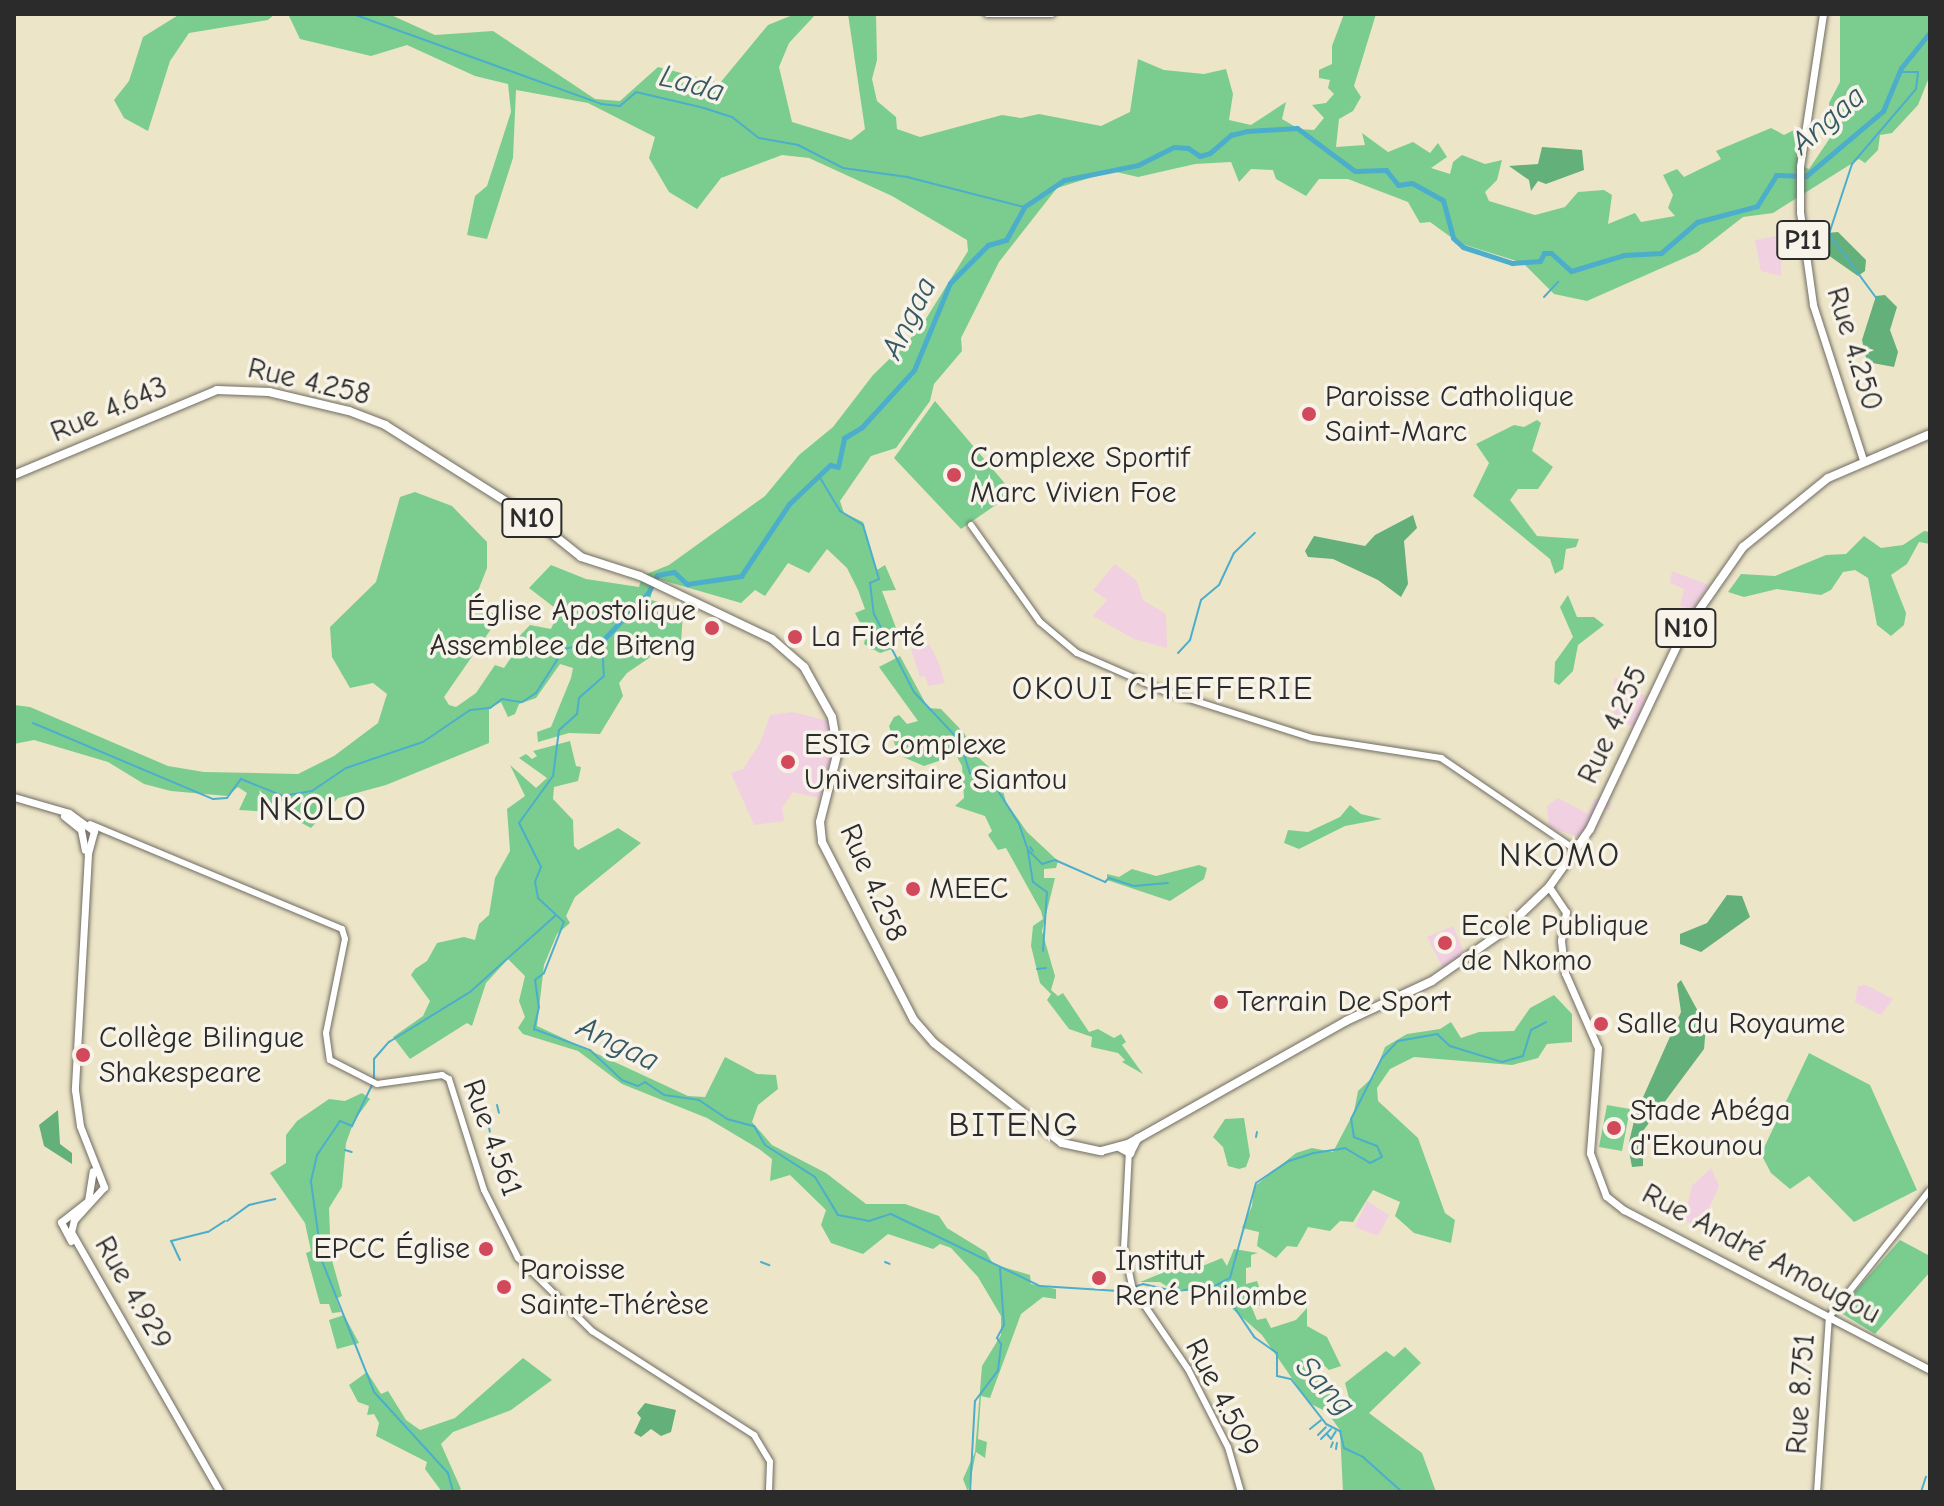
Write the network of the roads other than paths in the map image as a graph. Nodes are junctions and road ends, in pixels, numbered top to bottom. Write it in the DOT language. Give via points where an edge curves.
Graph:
graph roads {
  1 [pos="987,14"];
  2 [pos="1052,14"];
  3 [pos="1823,14"];
  4 [pos="222,389"];
  5 [pos="1930,434"];
  6 [pos="1863,460"];
  7 [pos="14,475"];
  8 [pos="971,525"];
  9 [pos="14,799"];
  10 [pos="92,830"];
  11 [pos="114,832"];
  12 [pos="83,833"];
  13 [pos="1576,850"];
  14 [pos="1549,887"];
  15 [pos="1129,1148"];
  16 [pos="98,1188"];
  17 [pos="1930,1190"];
  18 [pos="1829,1317"];
  19 [pos="1930,1370"];
  20 [pos="218,1492"];
  21 [pos="769,1492"];
  22 [pos="1241,1492"];
  23 [pos="1817,1492"];
  1 -- 2 [label="main road"];
  3 -- 6 [label="main road, Rue 4.250 / P11" via="1800,166 1800,212 1813,305"];
  4 -- 7 [label="highway, Rue 4.643 / N10"];
  4 -- 15 [label="highway, Rue 4.258 / N10" via="251,388 363,415 476,482 581,557 640,576 784,646 804,667 835,727 838,751 820,822 822,842 914,1020 934,1043 1062,1143 1085,1151"];
  5 -- 6 [label="highway, N10"];
  6 -- 13 [label="highway, Rue 4.255 / N10" via="1773,519 1709,591"];
  8 -- 13 [label="main road" via="1040,622 1077,653 1164,691 1312,738 1441,758"];
  9 -- 10 [label="main road, Rue 4.561"];
  9 -- 12 [label="main road" via="62,815"];
  10 -- 11 [label="main road, Rue 4.561"];
  10 -- 11 [label="main road"];
  10 -- 12 [label="main road"];
  10 -- 16 [label="main road" via="75,1090"];
  11 -- 21 [label="main road, Rue 4.561" via="342,929 345,939 326,1033 330,1060 377,1084 442,1075 449,1079 484,1190 518,1258 592,1331 754,1435 770,1462"];
  12 -- 16 [label="main road" via="71,1089"];
  13 -- 14 [label="highway, Rue 4.255 / N10"];
  14 -- 15 [label="highway, Rue 4.258 / N10" via="1452,970 1346,1021 1138,1137"];
  14 -- 18 [label="main road, Rue André Amougou" via="1566,912 1561,941 1565,973 1598,1048 1600,1078 1590,1153 1601,1189 1624,1210"];
  15 -- 22 [label="main road, Rue 4.509" via="1124,1248 1132,1287 1188,1369 1228,1447"];
  16 -- 20 [label="main road, Rue 4.929" via="64,1224"];
  17 -- 18 [label="main road, Rue 8.751"];
  18 -- 19 [label="main road, Rue André Amougou"];
  18 -- 23 [label="main road, Rue 8.751"];
}
